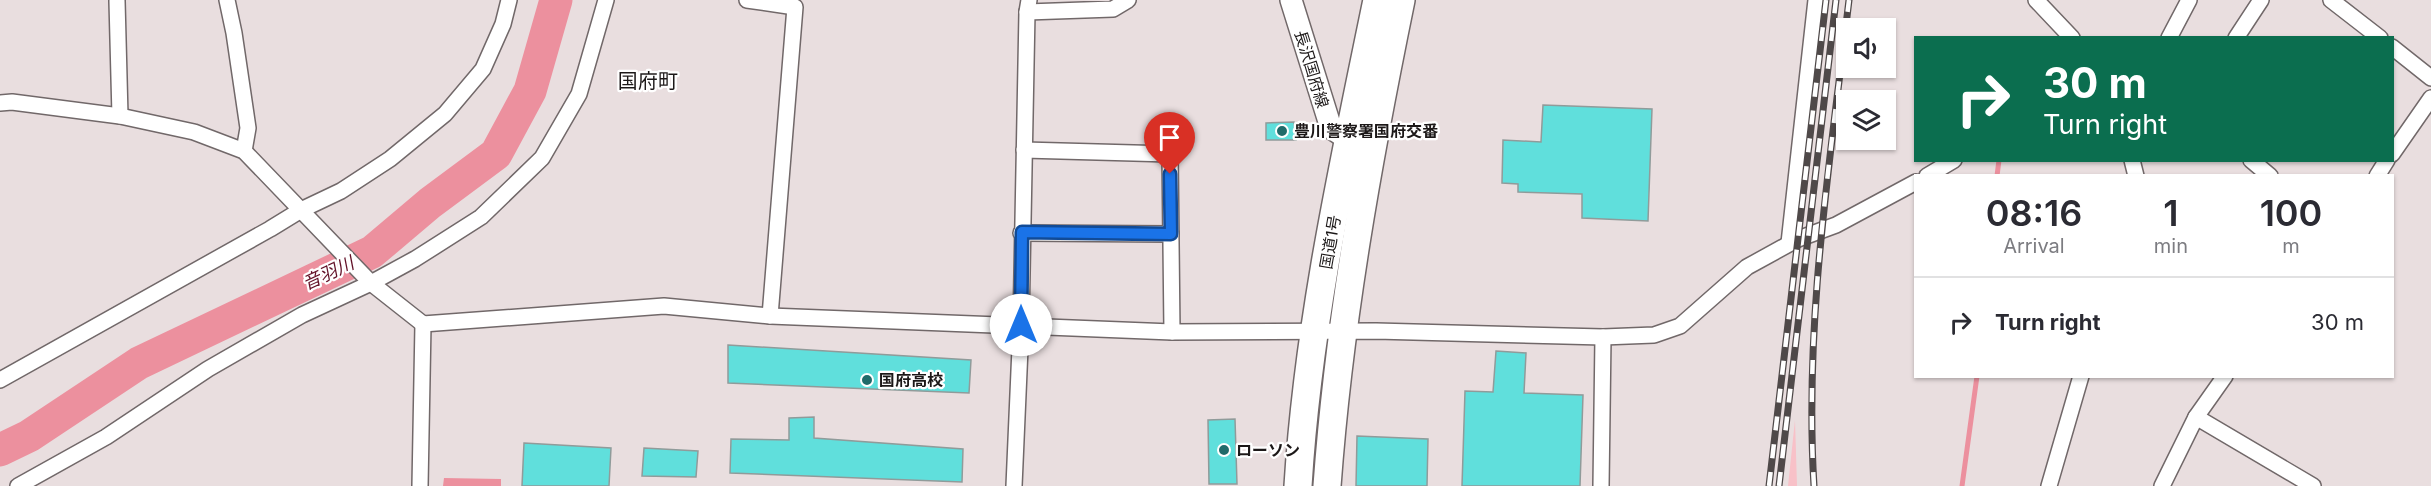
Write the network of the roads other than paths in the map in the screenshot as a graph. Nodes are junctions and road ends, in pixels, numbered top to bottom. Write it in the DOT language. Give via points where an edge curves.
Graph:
graph roads {
  1 [pos="227,0"];
  2 [pos="509,0"];
  3 [pos="606,0"];
  4 [pos="747,0"];
  5 [pos="1128,0"];
  6 [pos="1291,0"];
  7 [pos="1377,0"];
  8 [pos="1401,0"];
  9 [pos="1816,0"];
  10 [pos="2036,0"];
  11 [pos="2189,0"];
  12 [pos="2261,0"];
  13 [pos="2331,0"];
  14 [pos="117,1"];
  15 [pos="1028,6"];
  16 [pos="2364,33"];
  17 [pos="2070,36"];
  18 [pos="2170,36"];
  19 [pos="2237,36"];
  20 [pos="2394,49"];
  21 [pos="2431,78"];
  22 [pos="2431,98"];
  23 [pos="0,103"];
  24 [pos="120,116"];
  25 [pos="1360,144"];
  26 [pos="1024,150"];
  27 [pos="2394,150"];
  28 [pos="244,151"];
  29 [pos="1951,162"];
  30 [pos="1930,174"];
  31 [pos="1914,183"];
  32 [pos="304,213"];
  33 [pos="1022,232"];
  34 [pos="1171,234"];
  35 [pos="1789,243"];
  36 [pos="368,279"];
  37 [pos="770,316"];
  38 [pos="423,324"];
  39 [pos="1021,325"];
  40 [pos="1314,331"];
  41 [pos="1172,332"];
  42 [pos="1343,332"];
  43 [pos="1604,337"];
  44 [pos="2080,378"];
  45 [pos="2224,378"];
  46 [pos="0,380"];
  47 [pos="2196,417"];
  48 [pos="18,486"];
  49 [pos="420,486"];
  50 [pos="1014,486"];
  51 [pos="1298,486"];
  52 [pos="1328,486"];
  53 [pos="1601,486"];
  54 [pos="2049,486"];
  55 [pos="2162,486"];
  56 [pos="2313,486"];
  1 -- 28 [label="street" via="248,128"];
  2 -- 32 [label="street" via="483,69 446,114 390,159"];
  3 -- 36 [label="street" via="579,94 542,158 481,217 415,259"];
  4 -- 37 [label="street" via="795,7"];
  5 -- 15 [label="street" via="1113,9"];
  6 -- 25 [label="main road, 長沢国府線" via="1330,128"];
  7 -- 25 [label="highway, 国道1号"];
  8 -- 25 [label="highway, 国道1号"];
  9 -- 35 [label="street"];
  10 -- 17 [label="street"];
  11 -- 18 [label="street"];
  12 -- 19 [label="street"];
  13 -- 16 [label="street"];
  14 -- 24 [label="street"];
  15 -- 26 [label="street"];
  20 -- 21 [label="street"];
  22 -- 27 [label="street"];
  23 -- 24 [label="street"];
  24 -- 28 [label="street" via="194,132"];
  25 -- 40 [label="highway, 国道1号"];
  25 -- 42 [label="highway, 国道1号"];
  26 -- 33 [label="street"];
  26 -- 34 [label="street" via="1170,154"];
  28 -- 32 [label="street"];
  29 -- 30 [label="street"];
  31 -- 35 [label="street" via="1836,225"];
  32 -- 36 [label="street"];
  32 -- 46 [label="street"];
  33 -- 34 [label="street"];
  33 -- 39 [label="street"];
  34 -- 41 [label="street"];
  35 -- 43 [label="street" via="1747,267 1680,326 1654,335"];
  36 -- 38 [label="street"];
  36 -- 48 [label="street" via="237,352 106,437"];
  37 -- 38 [label="street" via="664,306"];
  37 -- 39 [label="street"];
  38 -- 49 [label="street"];
  39 -- 41 [label="street"];
  39 -- 50 [label="street"];
  40 -- 41 [label="street"];
  40 -- 42 [label="street"];
  40 -- 51 [label="highway, 国道1号"];
  42 -- 43 [label="street"];
  42 -- 52 [label="highway, 国道1号"];
  43 -- 53 [label="street"];
  44 -- 54 [label="street"];
  45 -- 47 [label="street"];
  47 -- 55 [label="street"];
  47 -- 56 [label="street"];
}
